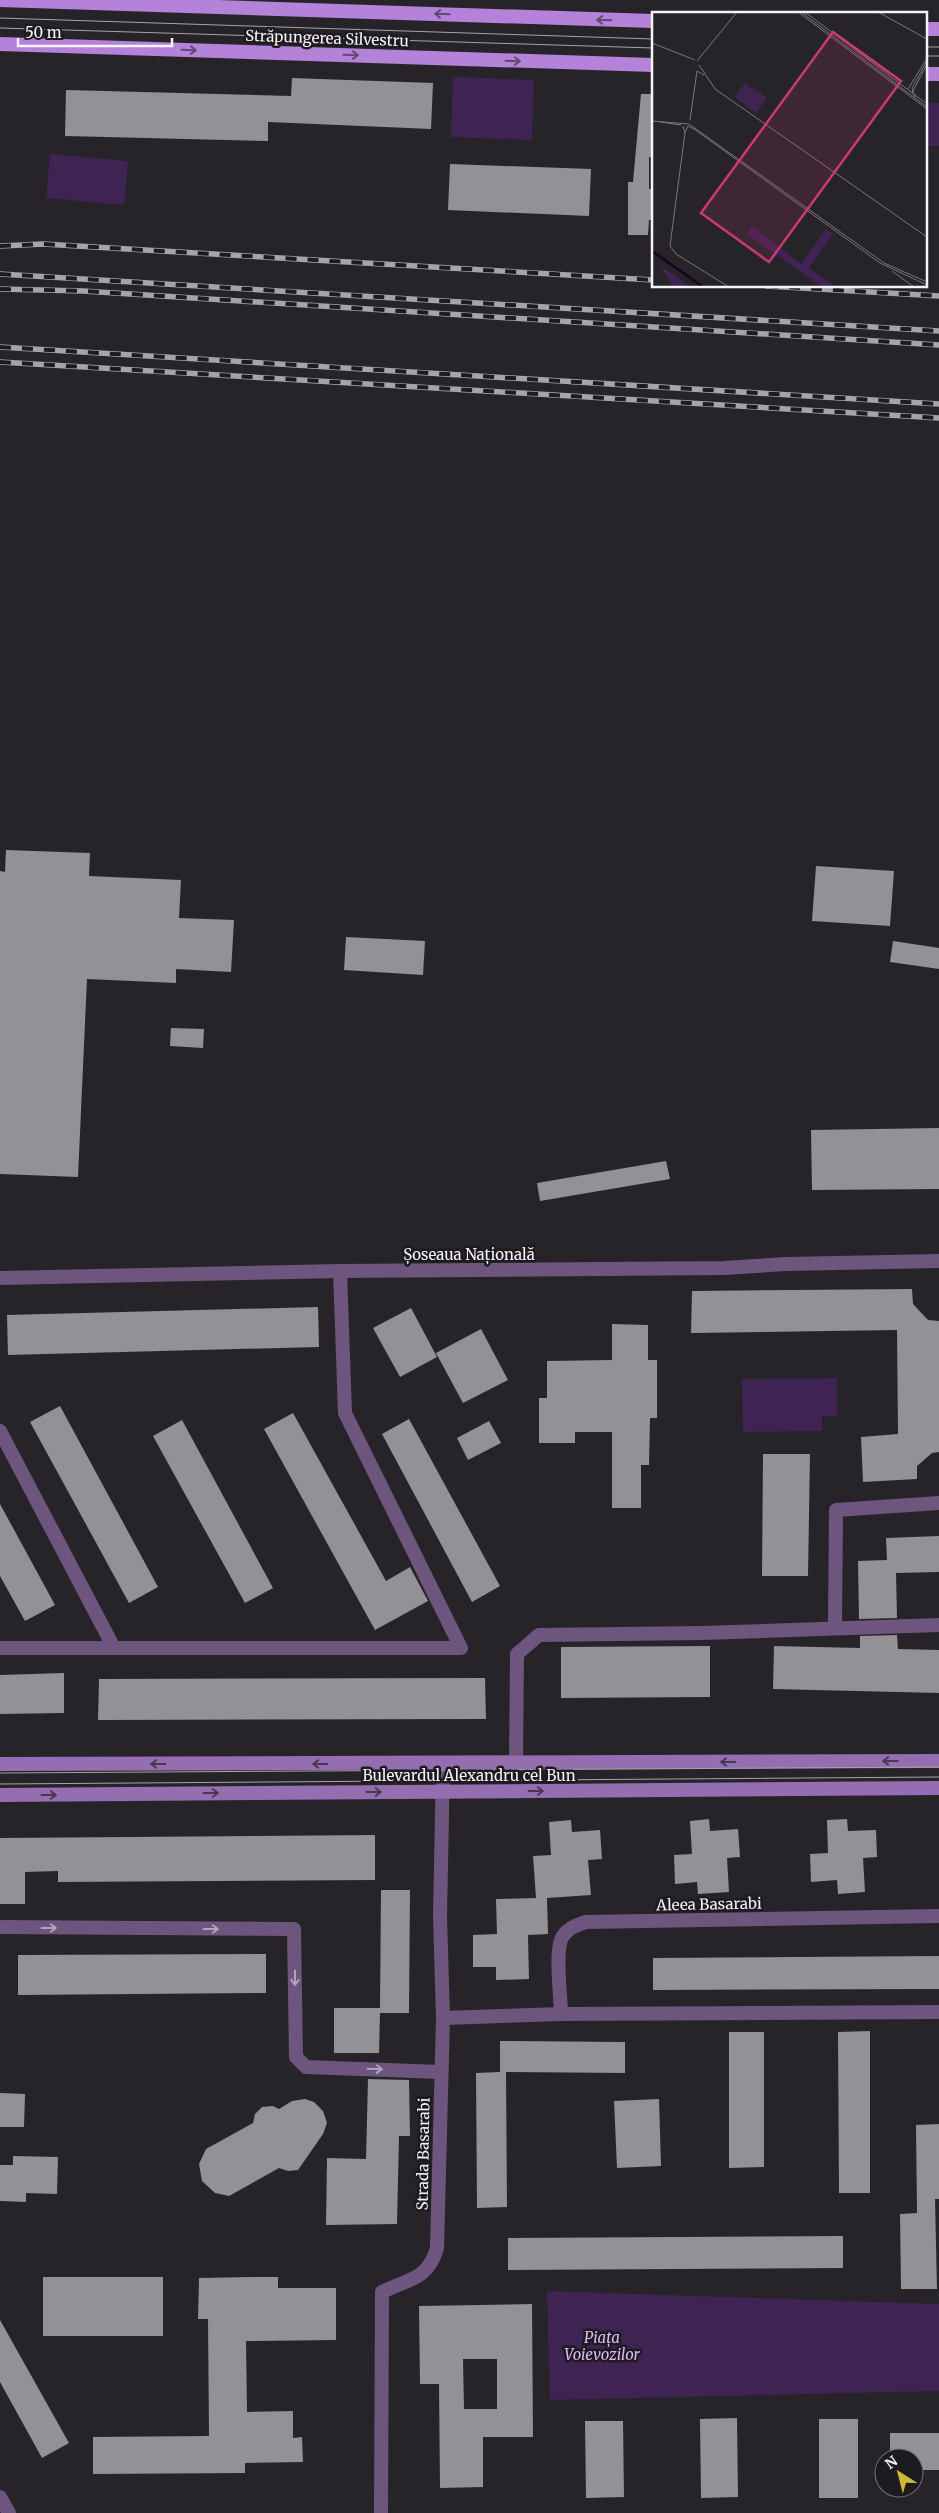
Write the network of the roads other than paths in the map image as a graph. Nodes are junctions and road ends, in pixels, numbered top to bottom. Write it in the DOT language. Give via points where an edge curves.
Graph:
graph roads {
  1 [pos="0,0"];
  2 [pos="652,21"];
  3 [pos="926,29"];
  4 [pos="939,29"];
  5 [pos="0,44"];
  6 [pos="652,65"];
  7 [pos="926,74"];
  8 [pos="939,74"];
  9 [pos="939,1261"];
  10 [pos="340,1272"];
  11 [pos="0,1278"];
  12 [pos="0,1431"];
  13 [pos="939,1502"];
  14 [pos="939,1625"];
  15 [pos="835,1627"];
  16 [pos="0,1648"];
  17 [pos="114,1648"];
  18 [pos="939,1761"];
  19 [pos="443,1763"];
  20 [pos="516,1763"];
  21 [pos="0,1764"];
  22 [pos="939,1788"];
  23 [pos="443,1792"];
  24 [pos="0,1795"];
  25 [pos="939,1916"];
  26 [pos="0,1927"];
  27 [pos="939,2012"];
  28 [pos="561,2014"];
  29 [pos="443,2018"];
  30 [pos="441,2072"];
  31 [pos="0,2497"];
  32 [pos="9,2513"];
  33 [pos="381,2513"];
  2 -- 1 [label="main road, one-way"];
  3 -- 4 [label="main road"];
  5 -- 6 [label="main road, Străpungerea Silvestru, one-way"];
  7 -- 8 [label="main road"];
  9 -- 10 [label="street, Șoseaua Națională" via="724,1268"];
  10 -- 11 [label="street, Șoseaua Națională"];
  10 -- 17 [label="street" via="345,1413 462,1648"];
  12 -- 17 [label="street"];
  13 -- 15 [label="street" via="836,1510"];
  14 -- 15 [label="street"];
  15 -- 20 [label="street" via="539,1635 517,1654"];
  16 -- 17 [label="street"];
  18 -- 20 [label="main road, Bulevardul Alexandru cel Bun, one-way"];
  19 -- 20 [label="main road, Bulevardul Alexandru cel Bun"];
  19 -- 21 [label="main road, Bulevardul Alexandru cel Bun, one-way"];
  19 -- 23 [label="street, Strada Basarabi"];
  23 -- 22 [label="main road, Bulevardul Alexandru cel Bun, one-way"];
  24 -- 23 [label="main road, Bulevardul Alexandru cel Bun, one-way"];
  23 -- 29 [label="street, Strada Basarabi" via="440,1916"];
  25 -- 28 [label="street, Aleea Basarabi" via="586,1922 574,1926 559,1944"];
  26 -- 30 [label="street, one-way" via="294,1929 296,2057 306,2067"];
  27 -- 28 [label="street"];
  28 -- 29 [label="street"];
  29 -- 30 [label="street, Strada Basarabi"];
  30 -- 33 [label="street, Strada Basarabi" via="437,2248 434,2261 421,2276 382,2292"];
  31 -- 32 [label="street"];
}
